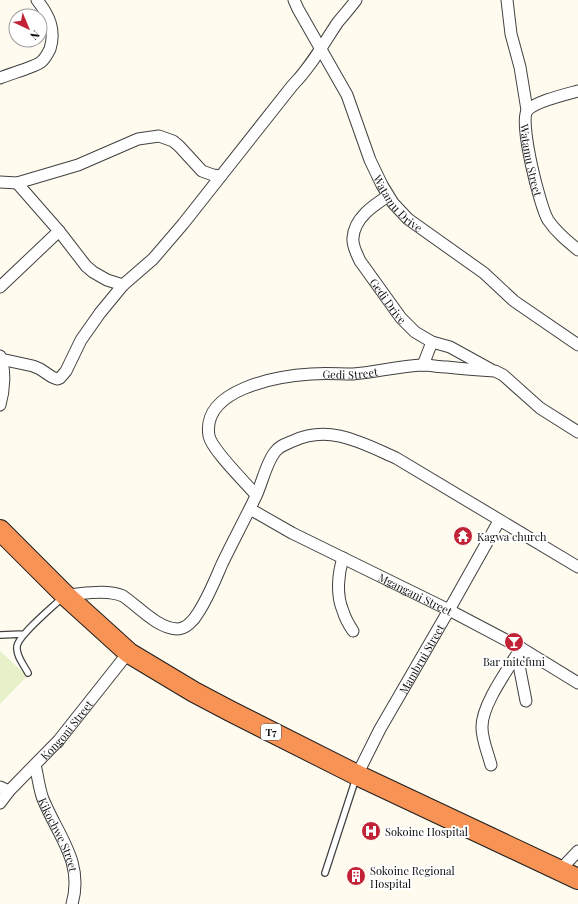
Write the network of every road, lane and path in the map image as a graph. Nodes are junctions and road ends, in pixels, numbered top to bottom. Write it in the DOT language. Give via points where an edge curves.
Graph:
graph roads {
  1 [pos="37,0"];
  2 [pos="294,0"];
  3 [pos="356,0"];
  4 [pos="507,0"];
  5 [pos="322,49"];
  6 [pos="0,78"];
  7 [pos="578,91"];
  8 [pos="527,110"];
  9 [pos="221,176"];
  10 [pos="0,182"];
  11 [pos="17,183"];
  12 [pos="388,196"];
  13 [pos="59,231"];
  14 [pos="578,250"];
  15 [pos="123,285"];
  16 [pos="0,287"];
  17 [pos="432,342"];
  18 [pos="578,345"];
  19 [pos="1,357"];
  20 [pos="423,365"];
  21 [pos="495,371"];
  22 [pos="0,405"];
  23 [pos="578,432"];
  24 [pos="256,495"];
  25 [pos="250,509"];
  26 [pos="499,520"];
  27 [pos="0,530"];
  28 [pos="343,558"];
  29 [pos="578,567"];
  30 [pos="65,595"];
  31 [pos="449,610"];
  32 [pos="353,631"];
  33 [pos="24,634"];
  34 [pos="0,635"];
  35 [pos="519,651"];
  36 [pos="129,653"];
  37 [pos="28,673"];
  38 [pos="578,683"];
  39 [pos="526,701"];
  40 [pos="490,765"];
  41 [pos="35,766"];
  42 [pos="357,776"];
  43 [pos="5,789"];
  44 [pos="0,803"];
  45 [pos="578,851"];
  46 [pos="560,870"];
  47 [pos="324,873"];
  48 [pos="578,879"];
  49 [pos="72,904"];
  1 -- 6 [label="street" via="49,18 53,30 48,53 41,62"];
  2 -- 5 [label="street, Watamu Drive"];
  3 -- 5 [label="street"];
  4 -- 8 [label="street" via="511,34 520,67"];
  5 -- 9 [label="street"];
  5 -- 12 [label="street, Watamu Drive" via="347,95 370,160"];
  7 -- 8 [label="street, Watamu Street"];
  8 -- 14 [label="street, Watamu Street" via="525,128 542,209 558,232"];
  9 -- 11 [label="street" via="202,171 173,141 159,136 138,139 78,165"];
  9 -- 15 [label="street" via="153,259"];
  10 -- 11 [label="street"];
  11 -- 13 [label="street"];
  12 -- 17 [label="street, Gedi Drive" via="372,207 358,223 353,239 356,252 401,318 414,332"];
  12 -- 18 [label="street, Watamu Drive" via="408,219 484,273 514,301"];
  13 -- 15 [label="street" via="79,259 93,272"];
  13 -- 16 [label="street"];
  15 -- 19 [label="street" via="81,340 60,378 52,377 33,366"];
  17 -- 20 [label="street"];
  17 -- 21 [label="street, Gedi Drive" via="450,347"];
  19 -- 22 [label="street" via="3,374"];
  20 -- 21 [label="street, Gedi Street"];
  20 -- 24 [label="street, Gedi Street" via="353,374 279,377 255,384 225,399 214,411 209,436 216,450"];
  21 -- 23 [label="street" via="540,408"];
  24 -- 25 [label="street"];
  24 -- 26 [label="street" via="270,459 278,448 304,436 320,433 339,435 396,458"];
  25 -- 28 [label="street, Mgangani Street"];
  25 -- 30 [label="street" via="202,607 186,626 176,629 163,625 118,594 105,592"];
  26 -- 29 [label="street"];
  26 -- 31 [label="street, Mambrui Street"];
  27 -- 30 [label="highway, T7"];
  28 -- 31 [label="street, Mgangani Street"];
  28 -- 32 [label="street" via="339,574 340,604"];
  30 -- 33 [label="lane"];
  30 -- 36 [label="highway, T7"];
  31 -- 35 [label="street, Mgangani Street"];
  31 -- 42 [label="street, Mambrui Street" via="380,729"];
  33 -- 34 [label="lane"];
  33 -- 37 [label="lane" via="17,649"];
  35 -- 38 [label="street, Mgangani Street"];
  35 -- 39 [label="street"];
  35 -- 40 [label="street" via="494,692 482,719"];
  36 -- 41 [label="street, Kongoni Street"];
  36 -- 42 [label="highway, T7" via="194,692"];
  41 -- 43 [label="street, Kongoni Street"];
  41 -- 49 [label="street, Kikochwe Street" via="42,798 73,862 75,882"];
  42 -- 46 [label="highway, T7"];
  42 -- 47 [label="lane"];
  43 -- 44 [label="street, Kongoni Street"];
  45 -- 46 [label="street"];
  46 -- 48 [label="highway, T7"];
}
